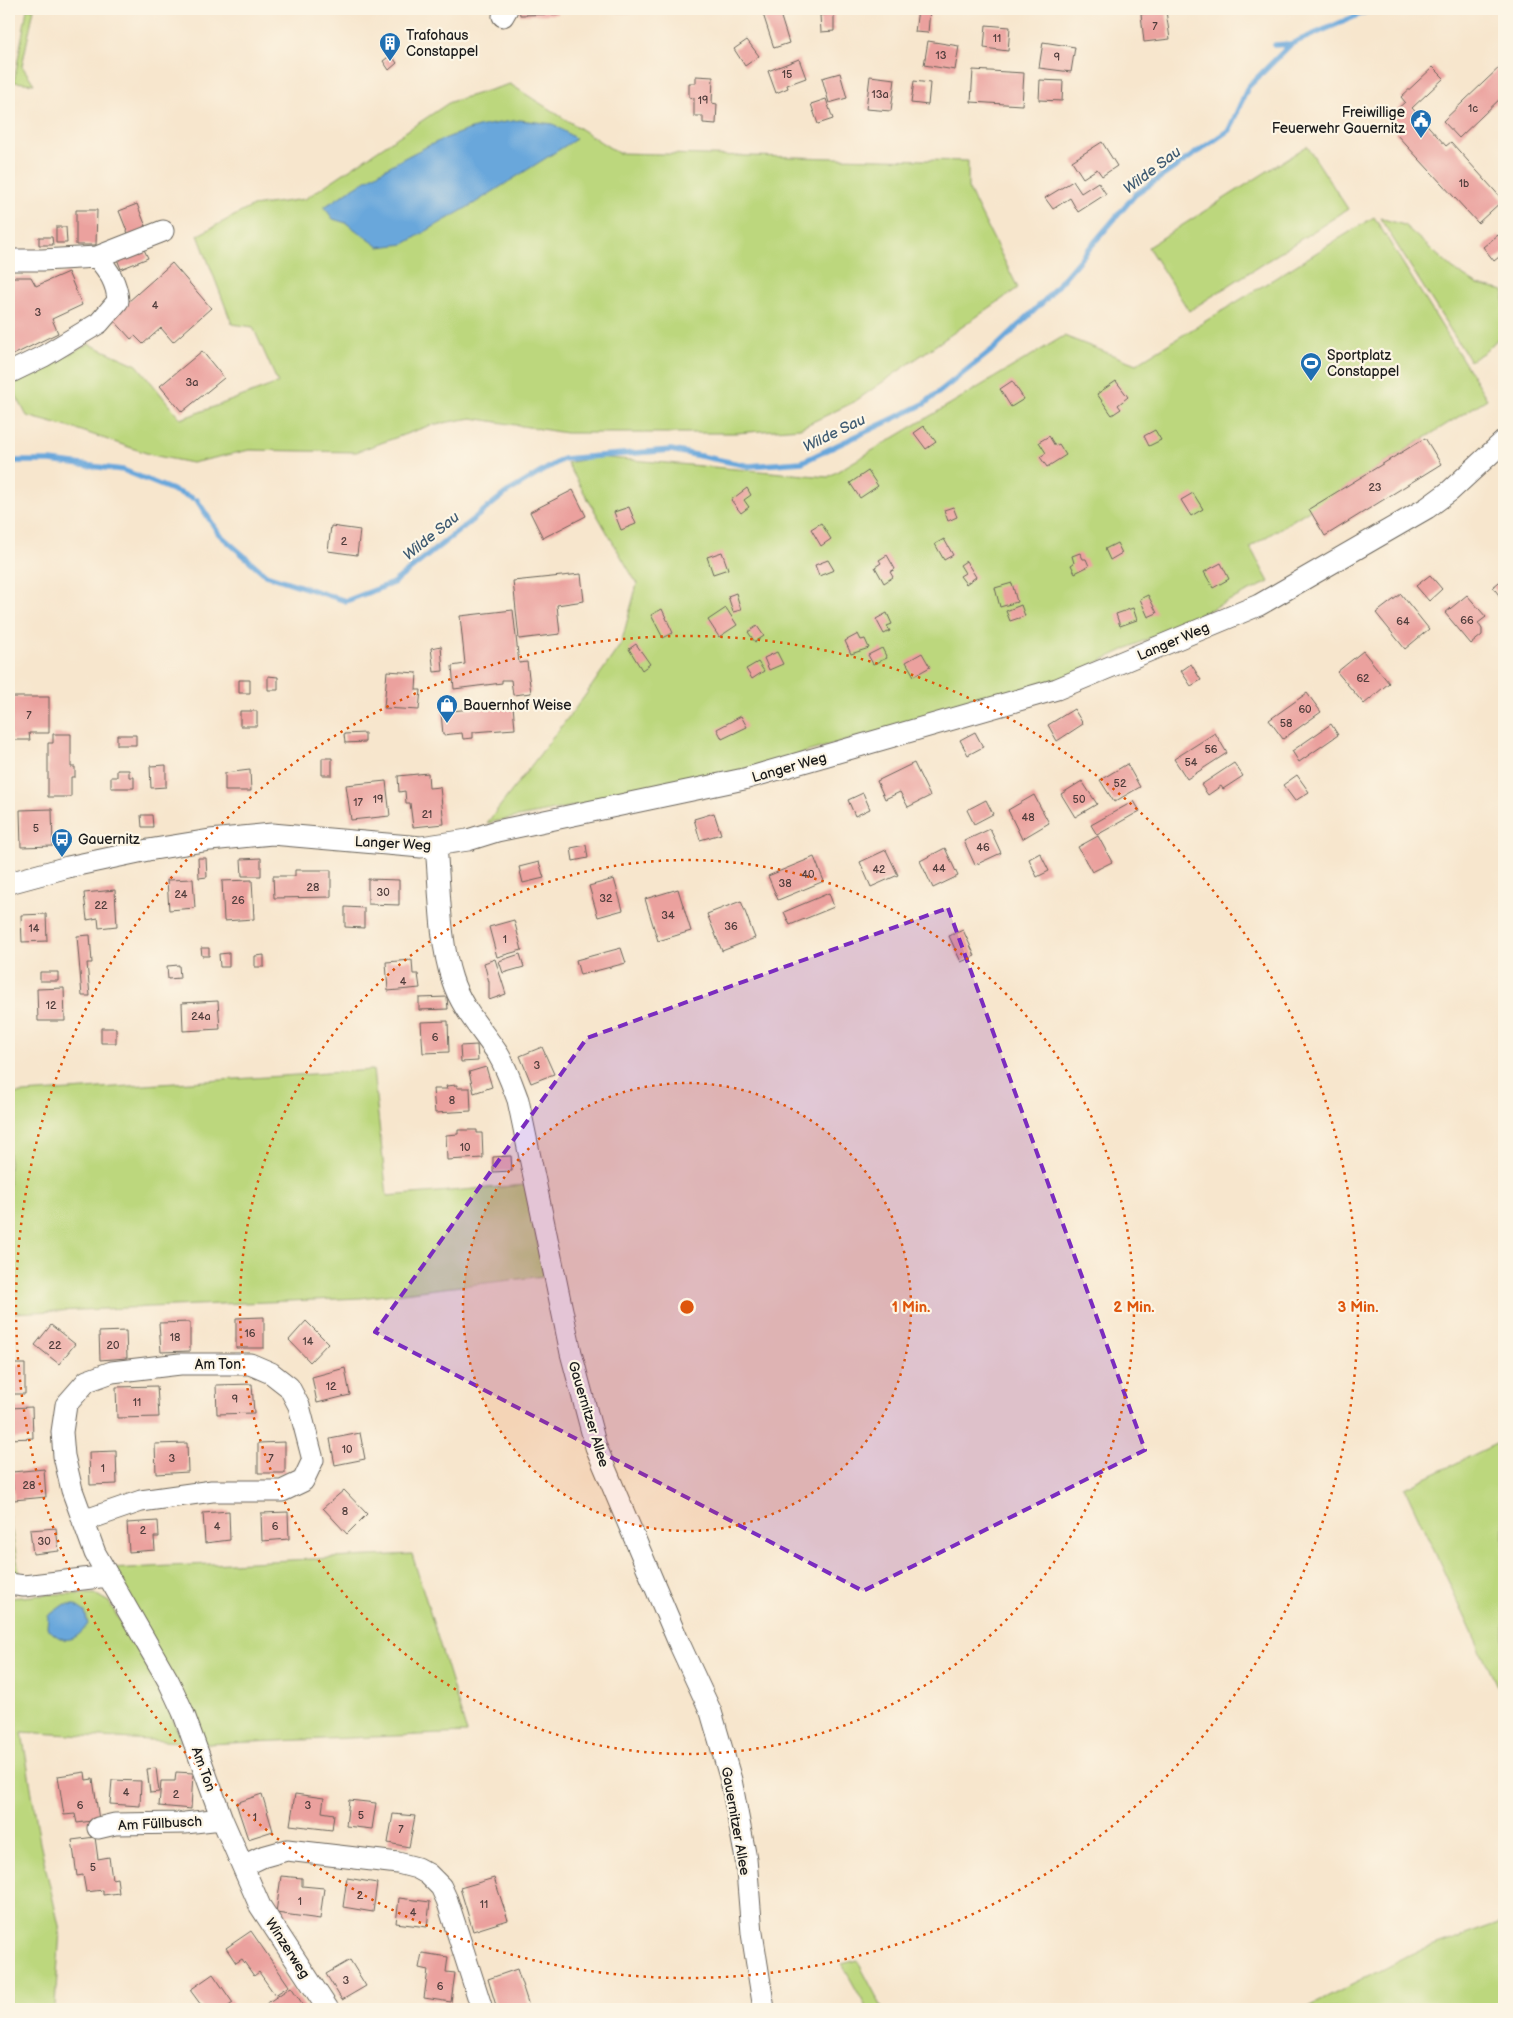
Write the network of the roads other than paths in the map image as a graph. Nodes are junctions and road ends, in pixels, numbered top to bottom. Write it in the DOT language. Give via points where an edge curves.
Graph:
graph roads {
  1 [pos="162,231"];
  2 [pos="97,257"];
  3 [pos="9,260"];
  4 [pos="9,373"];
  5 [pos="1504,441"];
  6 [pos="436,846"];
  7 [pos="9,883"];
  8 [pos="83,1521"];
  9 [pos="108,1576"];
  10 [pos="9,1584"];
  11 [pos="222,1819"];
  12 [pos="98,1828"];
  13 [pos="243,1866"];
  14 [pos="250,1886"];
  15 [pos="328,2009"];
  16 [pos="482,2009"];
  17 [pos="764,2009"];
  1 -- 2 [label="street"];
  2 -- 3 [label="street"];
  2 -- 4 [label="street" via="109,270 117,288 118,301 98,323"];
  5 -- 6 [label="street, Langer Weg" via="1427,508 1259,605 1057,689 744,779"];
  6 -- 7 [label="street, Langer Weg" via="264,835 148,850"];
  6 -- 17 [label="street, Gauernitzer Allee" via="443,928 452,980 472,1019 509,1073 518,1100 570,1353 596,1447 711,1712 731,1780 746,1859 752,1934"];
  8 -- 8 [label="street, Am Ton" via="140,1501 212,1491 282,1491 303,1481 313,1460 300,1406 289,1387 271,1373 250,1364 180,1364 112,1372 87,1381 66,1405 62,1432 72,1490"];
  8 -- 9 [label="street, Am Ton"];
  9 -- 10 [label="street" via="24,1586"];
  9 -- 11 [label="street, Am Ton" via="169,1682"];
  11 -- 12 [label="street, Am Füllbusch"];
  11 -- 13 [label="street, Am Ton"];
  13 -- 14 [label="street, Am Ton"];
  13 -- 16 [label="street" via="287,1850 398,1863 428,1874 441,1887 447,1900"];
  14 -- 15 [label="street, Winzerweg"];
}
